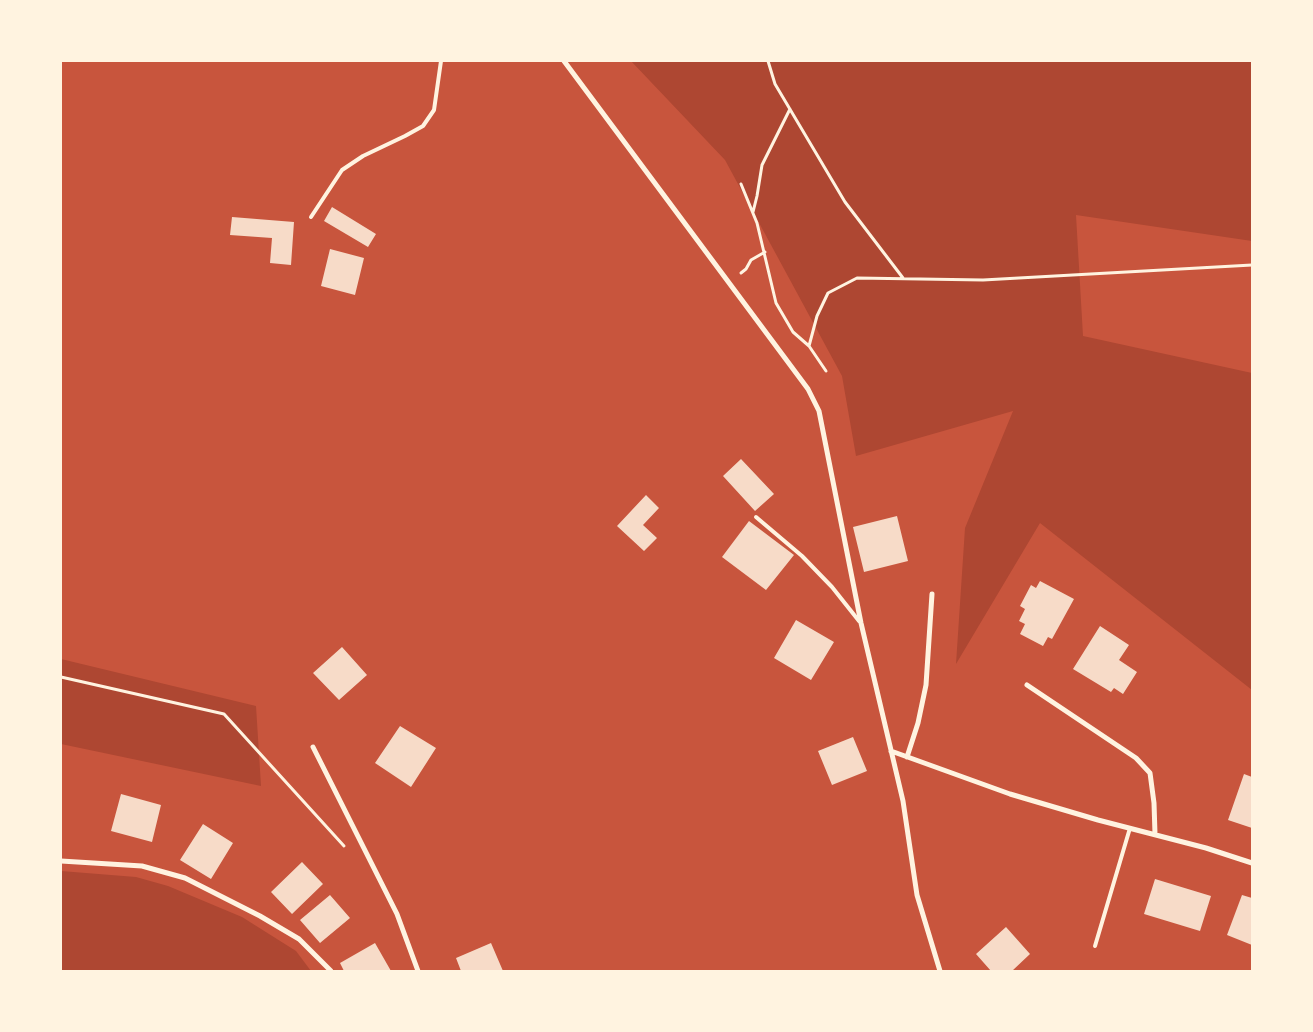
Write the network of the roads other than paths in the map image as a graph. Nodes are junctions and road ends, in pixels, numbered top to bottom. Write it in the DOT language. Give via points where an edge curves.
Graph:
graph roads {
  1 [pos="441,61"];
  2 [pos="564,61"];
  3 [pos="311,217"];
  4 [pos="756,517"];
  5 [pos="932,594"];
  6 [pos="861,623"];
  7 [pos="1026,685"];
  8 [pos="313,747"];
  9 [pos="891,751"];
  10 [pos="907,757"];
  11 [pos="1130,828"];
  12 [pos="1156,834"];
  13 [pos="61,861"];
  14 [pos="1252,864"];
  15 [pos="1095,946"];
  16 [pos="331,971"];
  17 [pos="418,971"];
  18 [pos="940,971"];
  1 -- 3 [label="lane" via="434,110 422,126 342,170"];
  2 -- 6 [label="street" via="808,389 819,411"];
  4 -- 6 [label="lane" via="802,556"];
  5 -- 10 [label="street" via="926,685"];
  6 -- 9 [label="street"];
  7 -- 12 [label="street" via="1136,758 1150,773"];
  8 -- 17 [label="street" via="397,914"];
  9 -- 10 [label="street"];
  9 -- 18 [label="street" via="903,801 917,895"];
  10 -- 11 [label="street" via="1010,794"];
  11 -- 12 [label="street"];
  11 -- 15 [label="lane"];
  12 -- 14 [label="street"];
  13 -- 16 [label="street" via="142,866 185,878 299,939"];
}
